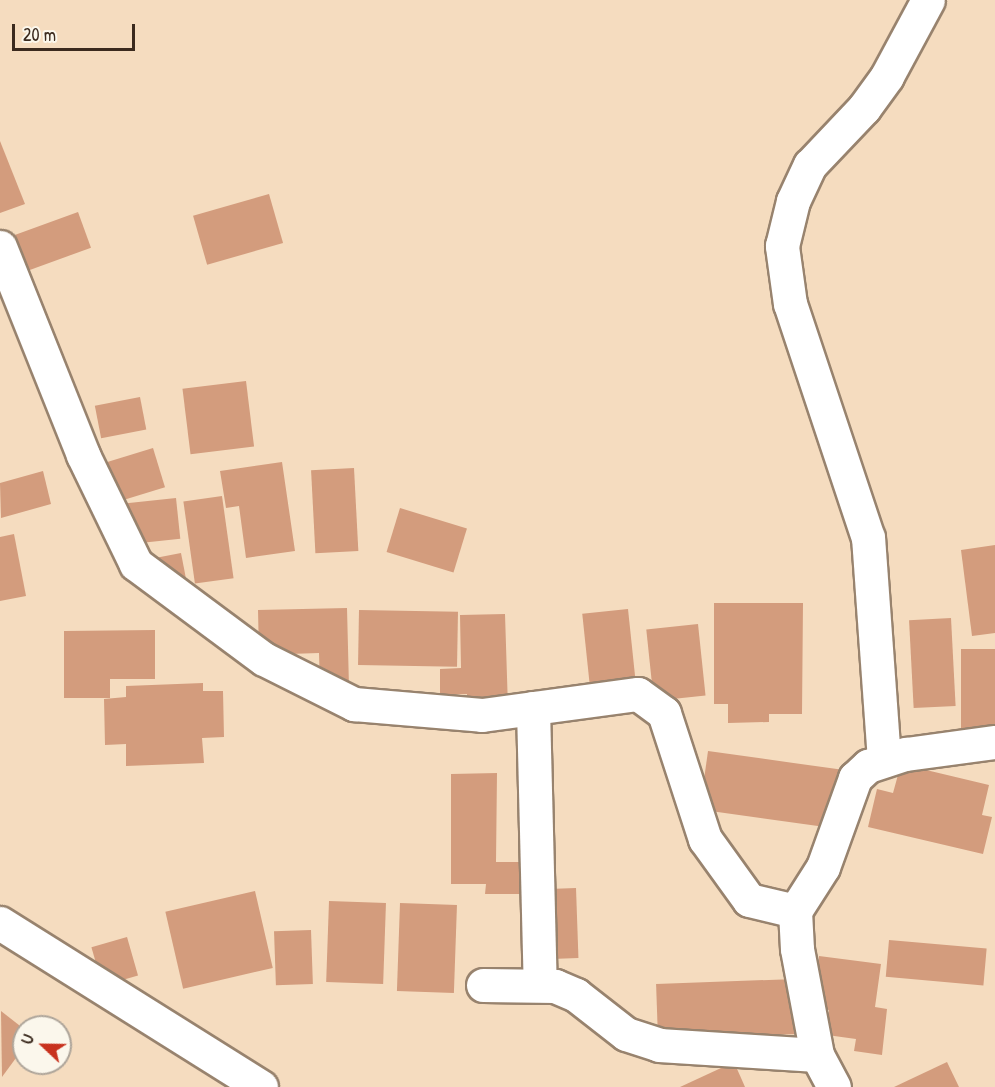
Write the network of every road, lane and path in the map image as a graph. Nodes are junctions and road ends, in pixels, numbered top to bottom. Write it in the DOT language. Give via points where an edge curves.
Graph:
graph roads {
  1 [pos="928,0"];
  2 [pos="0,247"];
  3 [pos="533,708"];
  4 [pos="995,742"];
  5 [pos="884,760"];
  6 [pos="795,911"];
  7 [pos="0,923"];
  8 [pos="483,985"];
  9 [pos="540,985"];
  10 [pos="817,1055"];
  11 [pos="261,1087"];
  12 [pos="834,1087"];
  1 -- 5 [label="street" via="887,76 864,108 810,165 793,201 782,246 790,304 868,538"];
  2 -- 3 [label="street" via="83,454 136,564 264,659 354,704 482,715"];
  3 -- 6 [label="street" via="638,694 652,702 664,713 705,839 749,900"];
  3 -- 9 [label="street"];
  4 -- 5 [label="street"];
  5 -- 6 [label="street" via="868,766 855,778 824,867"];
  6 -- 10 [label="street" via="797,949"];
  7 -- 11 [label="street"];
  8 -- 9 [label="street"];
  9 -- 10 [label="street" via="555,986 576,995 626,1034 659,1045"];
  10 -- 12 [label="street"];
}
